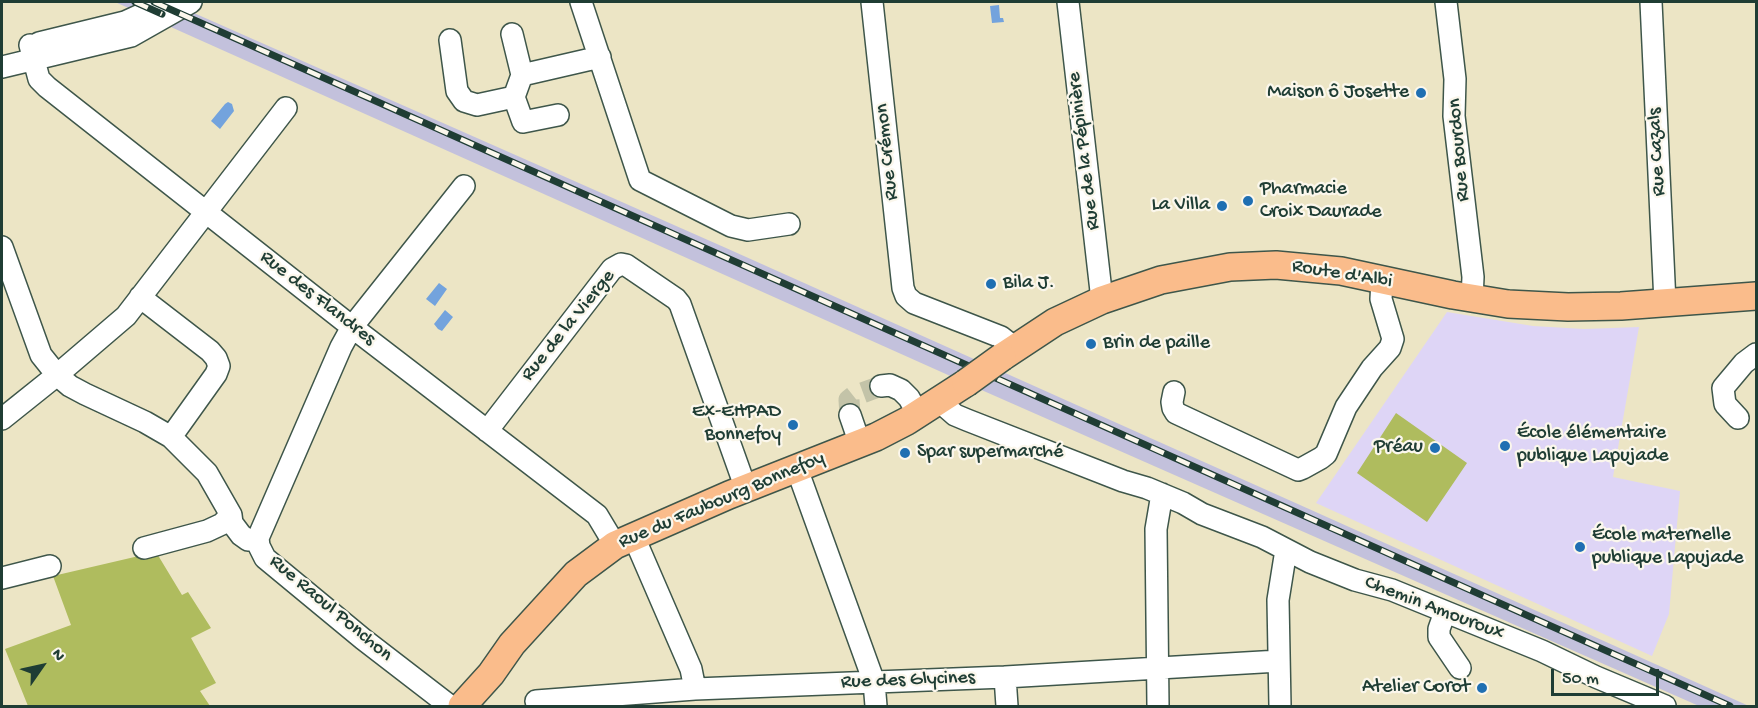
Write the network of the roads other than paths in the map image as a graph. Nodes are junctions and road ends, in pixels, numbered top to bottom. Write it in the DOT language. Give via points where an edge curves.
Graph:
graph roads {
  1 [pos="166,2"];
  2 [pos="190,2"];
  3 [pos="581,2"];
  4 [pos="872,2"];
  5 [pos="1068,2"];
  6 [pos="1446,2"];
  7 [pos="1651,2"];
  8 [pos="512,34"];
  9 [pos="450,40"];
  10 [pos="32,52"];
  11 [pos="2,53"];
  12 [pos="600,57"];
  13 [pos="2,67"];
  14 [pos="522,75"];
  15 [pos="514,97"];
  16 [pos="286,108"];
  17 [pos="558,115"];
  18 [pos="464,186"];
  19 [pos="207,212"];
  20 [pos="789,224"];
  21 [pos="2,247"];
  22 [pos="1382,280"];
  23 [pos="1756,296"];
  24 [pos="140,297"];
  25 [pos="1472,299"];
  26 [pos="1102,300"];
  27 [pos="1665,303"];
  28 [pos="352,327"];
  29 [pos="1008,353"];
  30 [pos="1756,354"];
  31 [pos="57,375"];
  32 [pos="881,386"];
  33 [pos="1174,392"];
  34 [pos="945,397"];
  35 [pos="850,416"];
  36 [pos="1738,418"];
  37 [pos="2,419"];
  38 [pos="487,431"];
  39 [pos="171,437"];
  40 [pos="860,444"];
  41 [pos="796,469"];
  42 [pos="746,489"];
  43 [pos="1161,499"];
  44 [pos="231,515"];
  45 [pos="260,533"];
  46 [pos="624,540"];
  47 [pos="144,548"];
  48 [pos="1286,550"];
  49 [pos="50,566"];
  50 [pos="2,578"];
  51 [pos="1445,612"];
  52 [pos="1279,662"];
  53 [pos="1158,668"];
  54 [pos="1460,668"];
  55 [pos="1005,677"];
  56 [pos="874,682"];
  57 [pos="694,689"];
  58 [pos="536,700"];
  59 [pos="452,706"];
  60 [pos="876,706"];
  61 [pos="1007,706"];
  62 [pos="1158,706"];
  63 [pos="1280,706"];
  64 [pos="1665,706"];
  1 -- 10 [label="street" via="125,22"];
  2 -- 10 [label="street" via="131,36"];
  3 -- 12 [label="street"];
  4 -- 29 [label="street, Rue Crémon" via="903,288 910,301 1001,337"];
  5 -- 26 [label="street, Rue de la Pépinière"];
  6 -- 25 [label="street, Rue Bourdon"];
  7 -- 27 [label="street, Rue Cazals"];
  8 -- 14 [label="street"];
  9 -- 15 [label="street" via="457,91 464,101 477,105"];
  10 -- 11 [label="street"];
  10 -- 13 [label="street"];
  10 -- 19 [label="street, Rue des Flandres" via="39,79 46,87"];
  12 -- 14 [label="street"];
  12 -- 20 [label="street" via="640,180 731,226 748,230"];
  14 -- 15 [label="street"];
  15 -- 17 [label="street" via="523,122"];
  16 -- 19 [label="street"];
  18 -- 28 [label="street, Rue Raoul Ponchon"];
  19 -- 24 [label="street"];
  19 -- 28 [label="street, Rue des Flandres"];
  21 -- 31 [label="street" via="41,355"];
  22 -- 25 [label="main road, Route d'Albi"];
  22 -- 26 [label="main road, Route d'Albi" via="1301,267 1230,267 1161,280"];
  22 -- 33 [label="street" via="1381,299 1393,339 1390,348 1346,407 1326,454 1303,468 1298,470 1176,413"];
  23 -- 27 [label="main road, Route d'Albi"];
  24 -- 31 [label="street" via="126,315"];
  24 -- 39 [label="street" via="210,351 219,366"];
  25 -- 27 [label="main road, Route d'Albi" via="1568,307"];
  26 -- 29 [label="main road, Route d'Albi" via="1055,322"];
  28 -- 38 [label="street, Rue des Flandres"];
  28 -- 45 [label="street, Rue Raoul Ponchon"];
  29 -- 34 [label="main road, Route d'Albi, bridge"];
  30 -- 36 [label="street" via="1723,388 1725,404"];
  31 -- 37 [label="street"];
  31 -- 39 [label="street" via="70,386"];
  32 -- 34 [label="street, Chemin Amouroux" via="890,385 909,398"];
  34 -- 40 [label="main road, Rue du Faubourg Bonnefoy"];
  34 -- 43 [label="street, Chemin Amouroux" via="955,415 1147,488"];
  35 -- 40 [label="street"];
  38 -- 42 [label="street, Rue de la Vierge" via="612,269 626,265 680,304"];
  38 -- 46 [label="street, Rue des Flandres"];
  39 -- 44 [label="street" via="207,473"];
  40 -- 41 [label="main road, Rue du Faubourg Bonnefoy"];
  41 -- 42 [label="main road, Rue du Faubourg Bonnefoy"];
  41 -- 56 [label="street"];
  42 -- 46 [label="main road, Rue du Faubourg Bonnefoy"];
  43 -- 48 [label="street, Chemin Amouroux"];
  43 -- 53 [label="street" via="1156,529"];
  44 -- 45 [label="street" via="232,524 248,540"];
  44 -- 47 [label="street" via="207,531"];
  45 -- 59 [label="street, Rue Raoul Ponchon" via="259,546 265,558"];
  46 -- 57 [label="street, Rue des Flandres" via="691,669"];
  46 -- 59 [label="main road, Rue du Faubourg Bonnefoy" via="576,574 512,644 491,674"];
  48 -- 51 [label="street, Chemin Amouroux" via="1344,576"];
  48 -- 52 [label="street" via="1278,600"];
  49 -- 50 [label="street"];
  51 -- 54 [label="street" via="1439,637"];
  51 -- 64 [label="street, Chemin Amouroux"];
  52 -- 53 [label="street, Rue des Glycines"];
  52 -- 63 [label="street"];
  53 -- 55 [label="street, Rue des Glycines"];
  53 -- 62 [label="street"];
  55 -- 56 [label="street, Rue des Glycines"];
  55 -- 61 [label="street"];
  56 -- 57 [label="street, Rue des Glycines"];
  56 -- 60 [label="street"];
  57 -- 58 [label="street, Rue des Glycines"];
}
